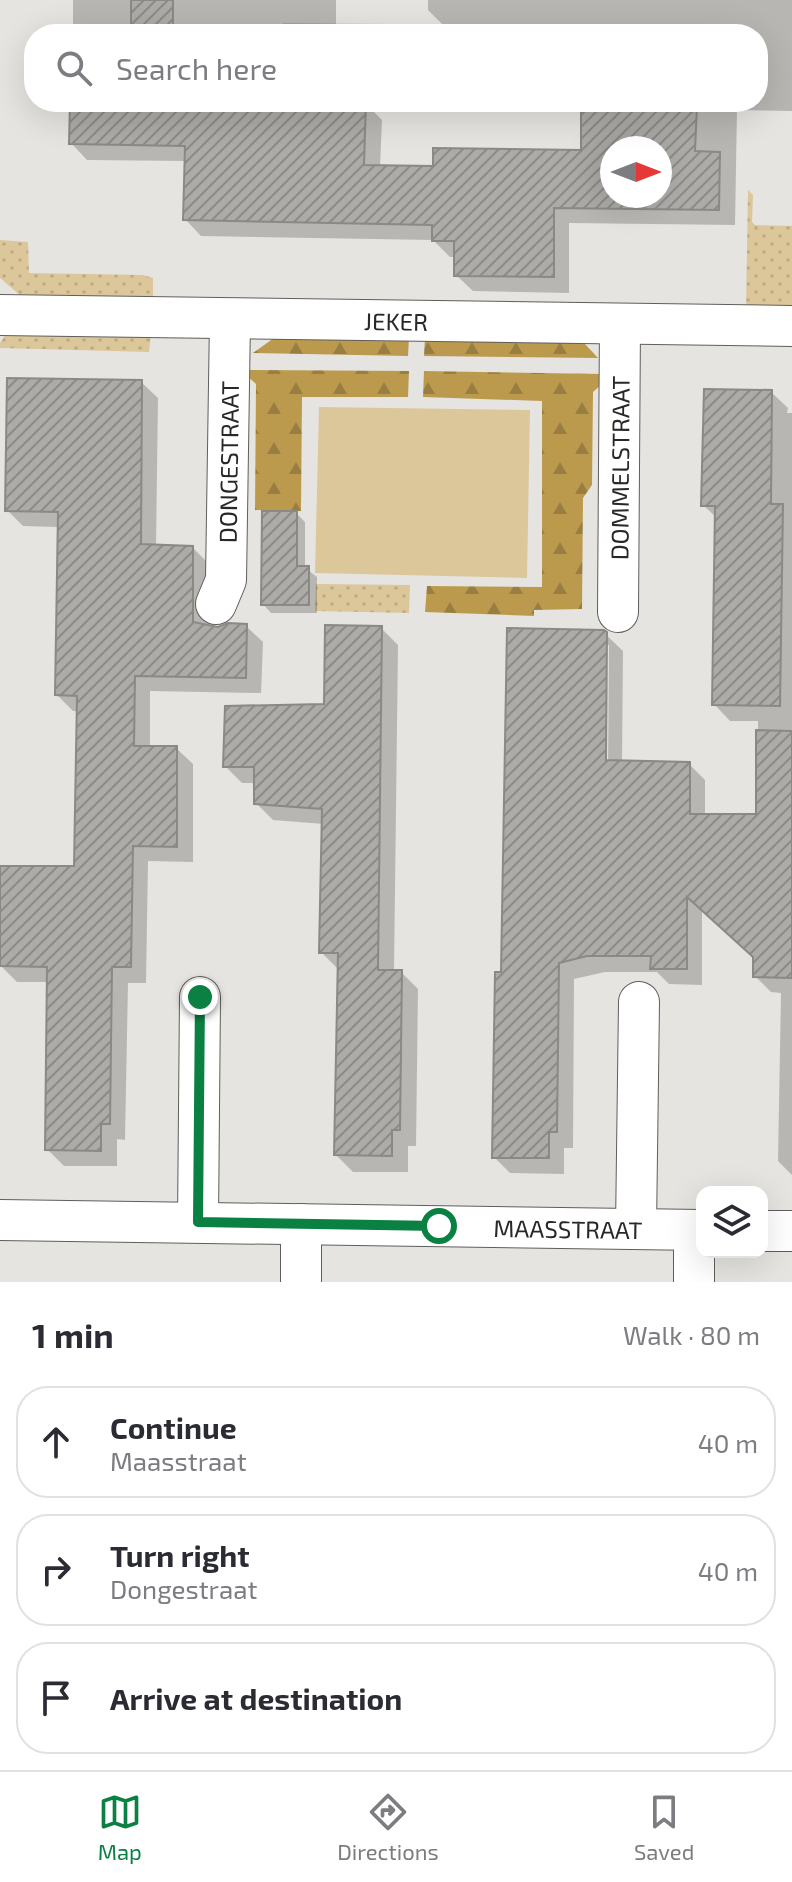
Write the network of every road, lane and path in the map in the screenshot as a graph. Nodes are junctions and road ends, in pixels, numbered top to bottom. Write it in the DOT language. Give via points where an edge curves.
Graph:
graph roads {
  1 [pos="0,315"];
  2 [pos="230,319"];
  3 [pos="620,324"];
  4 [pos="792,326"];
  5 [pos="216,604"];
  6 [pos="618,612"];
  7 [pos="200,997"];
  8 [pos="639,1002"];
  9 [pos="0,1220"];
  10 [pos="198,1222"];
  11 [pos="301,1224"];
  12 [pos="636,1229"];
  13 [pos="696,1230"];
  14 [pos="768,1231"];
  15 [pos="792,1231"];
  16 [pos="696,1256"];
  17 [pos="301,1282"];
  18 [pos="694,1282"];
  1 -- 2 [label="street, JEKER"];
  2 -- 3 [label="street, JEKER"];
  2 -- 5 [label="street, DONGESTRAAT" via="226,580"];
  3 -- 4 [label="street, JEKER"];
  3 -- 6 [label="street, DOMMELSTRAAT"];
  7 -- 10 [label="street"];
  8 -- 12 [label="street"];
  9 -- 10 [label="street, MAASSTRAAT"];
  10 -- 11 [label="street, MAASSTRAAT"];
  11 -- 12 [label="street, MAASSTRAAT"];
  11 -- 17 [label="street"];
  12 -- 13 [label="street, MAASSTRAAT"];
  14 -- 15 [label="street"];
  16 -- 18 [label="street"];
}
